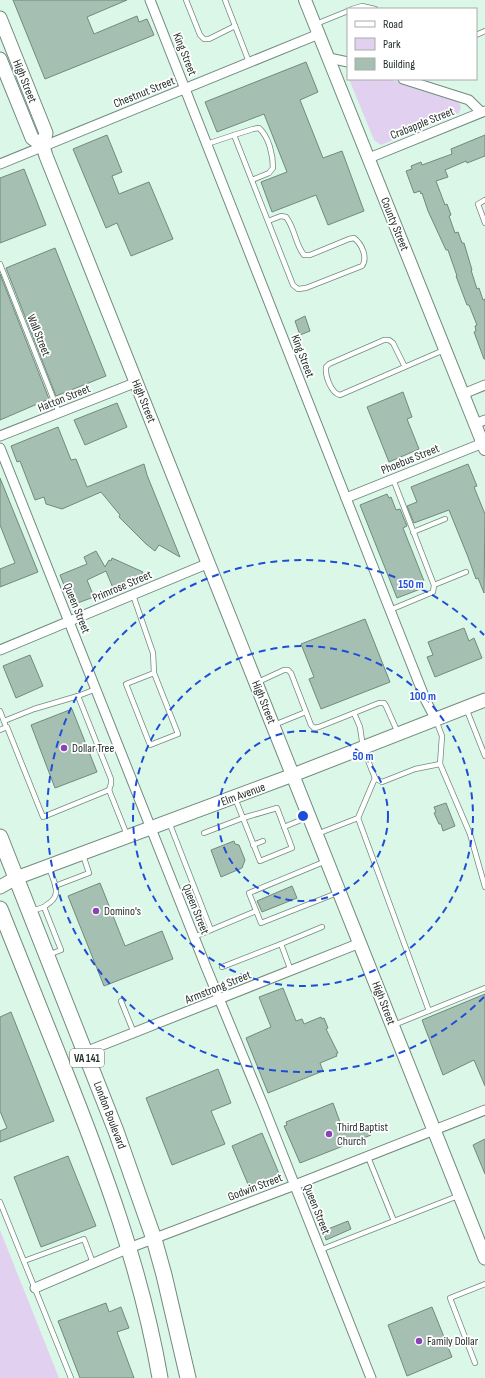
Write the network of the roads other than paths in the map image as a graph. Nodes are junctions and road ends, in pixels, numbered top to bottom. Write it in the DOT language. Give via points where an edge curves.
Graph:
graph roads {
  1 [pos="150,0"];
  2 [pos="186,0"];
  3 [pos="225,0"];
  4 [pos="305,0"];
  5 [pos="355,8"];
  6 [pos="371,8"];
  7 [pos="347,11"];
  8 [pos="0,18"];
  9 [pos="235,26"];
  10 [pos="317,29"];
  11 [pos="329,58"];
  12 [pos="0,59"];
  13 [pos="249,62"];
  14 [pos="347,62"];
  15 [pos="406,80"];
  16 [pos="185,88"];
  17 [pos="483,112"];
  18 [pos="234,136"];
  19 [pos="207,144"];
  20 [pos="43,146"];
  21 [pos="368,158"];
  22 [pos="0,164"];
  23 [pos="252,180"];
  24 [pos="485,200"];
  25 [pos="268,221"];
  26 [pos="485,223"];
  27 [pos="0,264"];
  28 [pos="445,350"];
  29 [pos="405,367"];
  30 [pos="136,382"];
  31 [pos="485,385"];
  32 [pos="463,394"];
  33 [pos="59,413"];
  34 [pos="480,422"];
  35 [pos="0,436"];
  36 [pos="484,446"];
  37 [pos="0,448"];
  38 [pos="393,479"];
  39 [pos="346,498"];
  40 [pos="445,519"];
  41 [pos="413,532"];
  42 [pos="209,563"];
  43 [pos="466,572"];
  44 [pos="434,585"];
  45 [pos="132,595"];
  46 [pos="390,610"];
  47 [pos="69,621"];
  48 [pos="0,650"];
  49 [pos="154,673"];
  50 [pos="256,682"];
  51 [pos="96,689"];
  52 [pos="78,696"];
  53 [pos="485,700"];
  54 [pos="466,708"];
  55 [pos="0,711"];
  56 [pos="306,712"];
  57 [pos="354,713"];
  58 [pos="436,720"];
  59 [pos="4,721"];
  60 [pos="273,725"];
  61 [pos="7,727"];
  62 [pos="0,730"];
  63 [pos="399,734"];
  64 [pos="363,748"];
  65 [pos="485,757"];
  66 [pos="440,764"];
  67 [pos="293,775"];
  68 [pos="375,778"];
  69 [pos="109,790"];
  70 [pos="235,797"];
  71 [pos="310,817"];
  72 [pos="243,818"];
  73 [pos="358,818"];
  74 [pos="168,822"];
  75 [pos="151,828"];
  76 [pos="285,830"];
  77 [pos="204,833"];
  78 [pos="280,834"];
  79 [pos="317,834"];
  80 [pos="128,836"];
  81 [pos="0,837"];
  82 [pos="262,841"];
  83 [pos="253,845"];
  84 [pos="82,854"];
  85 [pos="327,861"];
  86 [pos="48,866"];
  87 [pos="16,878"];
  88 [pos="56,886"];
  89 [pos="485,886"];
  90 [pos="0,887"];
  91 [pos="340,892"];
  92 [pos="44,907"];
  93 [pos="0,909"];
  94 [pos="256,911"];
  95 [pos="30,912"];
  96 [pos="322,927"];
  97 [pos="211,930"];
  98 [pos="194,937"];
  99 [pos="360,943"];
  100 [pos="281,944"];
  101 [pos="47,956"];
  102 [pos="222,967"];
  103 [pos="291,971"];
  104 [pos="485,988"];
  105 [pos="220,1000"];
  106 [pos="121,1001"];
  107 [pos="430,1010"];
  108 [pos="392,1025"];
  109 [pos="134,1033"];
  110 [pos="85,1052"];
  111 [pos="485,1110"];
  112 [pos="434,1130"];
  113 [pos="368,1157"];
  114 [pos="295,1185"];
  115 [pos="460,1195"];
  116 [pos="0,1202"];
  117 [pos="394,1221"];
  118 [pos="154,1239"];
  119 [pos="129,1248"];
  120 [pos="320,1250"];
  121 [pos="485,1258"];
  122 [pos="24,1261"];
  123 [pos="93,1263"];
  124 [pos="485,1284"];
  125 [pos="35,1288"];
  126 [pos="475,1363"];
  127 [pos="71,1378"];
  128 [pos="160,1378"];
  129 [pos="188,1378"];
  130 [pos="371,1378"];
  1 -- 16 [label="street, King Street"];
  2 -- 9 [label="lane" via="204,39"];
  3 -- 9 [label="lane"];
  4 -- 10 [label="street, County Street"];
  5 -- 6 [label="lane"];
  7 -- 10 [label="lane"];
  8 -- 20 [label="main road, High Street" via="46,133"];
  9 -- 13 [label="lane"];
  10 -- 11 [label="street, County Street"];
  10 -- 13 [label="street, Chestnut Street"];
  11 -- 14 [label="street"];
  11 -- 21 [label="street, County Street"];
  12 -- 20 [label="main road, High Street" via="32,138"];
  13 -- 16 [label="street, Chestnut Street"];
  15 -- 17 [label="street" via="469,100"];
  16 -- 19 [label="street, King Street"];
  16 -- 20 [label="street, Chestnut Street"];
  17 -- 21 [label="street, Crabapple Street"];
  18 -- 19 [label="lane"];
  18 -- 23 [label="lane"];
  18 -- 23 [label="lane" via="259,128 264,132 273,156 273,168 269,173"];
  19 -- 39 [label="street, King Street"];
  20 -- 22 [label="street, Chestnut Street"];
  20 -- 30 [label="main road, High Street"];
  21 -- 28 [label="street, County Street"];
  23 -- 25 [label="lane"];
  24 -- 26 [label="lane" via="478,204"];
  25 -- 25 [label="lane" via="293,285 298,289 355,269 365,262 358,241 354,238 310,255 304,254 286,217"];
  27 -- 33 [label="lane, Wall Street"];
  28 -- 29 [label="lane"];
  28 -- 32 [label="street, County Street"];
  29 -- 29 [label="lane" via="340,395 333,390 326,372 329,364 384,340 393,343"];
  30 -- 33 [label="street, Hatton Street"];
  30 -- 42 [label="main road, High Street"];
  31 -- 32 [label="street"];
  32 -- 34 [label="street, County Street"];
  33 -- 35 [label="street, Hatton Street"];
  34 -- 36 [label="street, County Street"];
  36 -- 38 [label="street, Phoebus Street"];
  37 -- 47 [label="street, Queen Street"];
  38 -- 39 [label="street, Phoebus Street"];
  38 -- 41 [label="lane"];
  39 -- 46 [label="street, King Street"];
  40 -- 41 [label="lane"];
  41 -- 44 [label="lane"];
  42 -- 45 [label="street, Primrose Street"];
  42 -- 50 [label="main road, High Street"];
  43 -- 44 [label="lane"];
  44 -- 46 [label="lane" via="433,592"];
  45 -- 47 [label="street, Primrose Street"];
  45 -- 49 [label="lane" via="153,653"];
  46 -- 58 [label="street, King Street"];
  47 -- 48 [label="street, Primrose Street"];
  47 -- 51 [label="street, Queen Street"];
  49 -- 49 [label="lane" via="178,734 150,745 126,684"];
  50 -- 56 [label="lane" via="288,670"];
  50 -- 60 [label="main road, High Street"];
  51 -- 52 [label="lane"];
  51 -- 75 [label="street, Queen Street"];
  52 -- 59 [label="lane"];
  52 -- 69 [label="lane" via="111,779"];
  53 -- 54 [label="main road, Elm Avenue"];
  54 -- 58 [label="main road, Elm Avenue"];
  54 -- 65 [label="lane"];
  55 -- 59 [label="lane"];
  56 -- 57 [label="lane" via="314,728"];
  56 -- 60 [label="lane"];
  57 -- 63 [label="lane" via="384,703"];
  57 -- 64 [label="lane" via="360,728"];
  58 -- 63 [label="main road, Elm Avenue"];
  58 -- 66 [label="lane" via="442,736"];
  59 -- 61 [label="lane"];
  60 -- 67 [label="main road, High Street"];
  61 -- 62 [label="lane"];
  61 -- 69 [label="lane" via="43,817"];
  63 -- 64 [label="main road, Elm Avenue"];
  64 -- 67 [label="main road, Elm Avenue"];
  64 -- 68 [label="lane"];
  66 -- 68 [label="lane" via="415,769 382,782"];
  66 -- 89 [label="lane" via="470,834"];
  67 -- 70 [label="main road, Elm Avenue"];
  67 -- 71 [label="main road, High Street"];
  68 -- 73 [label="lane"];
  69 -- 80 [label="lane"];
  70 -- 72 [label="lane"];
  70 -- 74 [label="main road, Elm Avenue"];
  71 -- 76 [label="lane"];
  71 -- 79 [label="main road, High Street"];
  72 -- 76 [label="lane" via="277,808"];
  72 -- 77 [label="lane"];
  72 -- 83 [label="lane"];
  73 -- 79 [label="lane"];
  73 -- 107 [label="lane"];
  74 -- 75 [label="main road, Elm Avenue"];
  74 -- 97 [label="lane"];
  75 -- 80 [label="main road, Elm Avenue"];
  75 -- 98 [label="street, Queen Street"];
  76 -- 78 [label="lane"];
  76 -- 83 [label="lane" via="292,848 260,861"];
  79 -- 85 [label="main road, High Street"];
  80 -- 84 [label="main road, Elm Avenue"];
  81 -- 87 [label="main road, London Boulevard / VA 141"];
  82 -- 83 [label="lane"];
  84 -- 86 [label="main road, Elm Avenue"];
  84 -- 88 [label="lane" via="89,873"];
  85 -- 91 [label="main road, High Street"];
  85 -- 94 [label="lane" via="249,893"];
  86 -- 87 [label="main road, Elm Avenue"];
  86 -- 88 [label="lane"];
  87 -- 90 [label="main road, Elm Avenue"];
  87 -- 95 [label="main road, London Boulevard / VA 141"];
  88 -- 92 [label="lane" via="54,899"];
  91 -- 94 [label="lane" via="261,923"];
  91 -- 99 [label="main road, High Street"];
  92 -- 95 [label="lane"];
  92 -- 101 [label="lane" via="61,950"];
  93 -- 119 [label="main road, VA 141" via="91,1138"];
  94 -- 97 [label="lane"];
  95 -- 101 [label="main road, London Boulevard / VA 141"];
  96 -- 100 [label="lane"];
  97 -- 98 [label="lane"];
  98 -- 105 [label="street, Queen Street"];
  99 -- 103 [label="street, Armstrong Street"];
  99 -- 108 [label="main road, High Street"];
  100 -- 102 [label="lane"];
  100 -- 103 [label="lane"];
  101 -- 110 [label="main road, London Boulevard / VA 141"];
  103 -- 105 [label="street, Armstrong Street"];
  104 -- 107 [label="lane"];
  105 -- 109 [label="street, Armstrong Street"];
  105 -- 114 [label="street, Queen Street"];
  106 -- 109 [label="lane"];
  107 -- 108 [label="lane"];
  108 -- 112 [label="main road, High Street"];
  109 -- 110 [label="street, Armstrong Street"];
  110 -- 118 [label="main road, London Boulevard / VA 141" via="116,1130"];
  111 -- 112 [label="street, Godwin Street"];
  112 -- 113 [label="street, Godwin Street"];
  112 -- 115 [label="main road, High Street"];
  113 -- 114 [label="street, Godwin Street"];
  113 -- 117 [label="lane"];
  114 -- 118 [label="street, Godwin Street"];
  114 -- 120 [label="street, Queen Street"];
  115 -- 117 [label="lane"];
  115 -- 121 [label="main road, High Street"];
  116 -- 122 [label="lane"];
  117 -- 120 [label="lane"];
  118 -- 119 [label="street, Godwin Street"];
  118 -- 129 [label="main road, London Boulevard / VA 141"];
  119 -- 123 [label="street, Godwin Street"];
  119 -- 128 [label="main road, VA 141"];
  120 -- 130 [label="street, Queen Street"];
  122 -- 123 [label="lane" via="84,1239"];
  122 -- 125 [label="lane"];
  123 -- 125 [label="street, Godwin Street"];
  124 -- 126 [label="lane" via="450,1298"];
  125 -- 127 [label="lane"];
}
